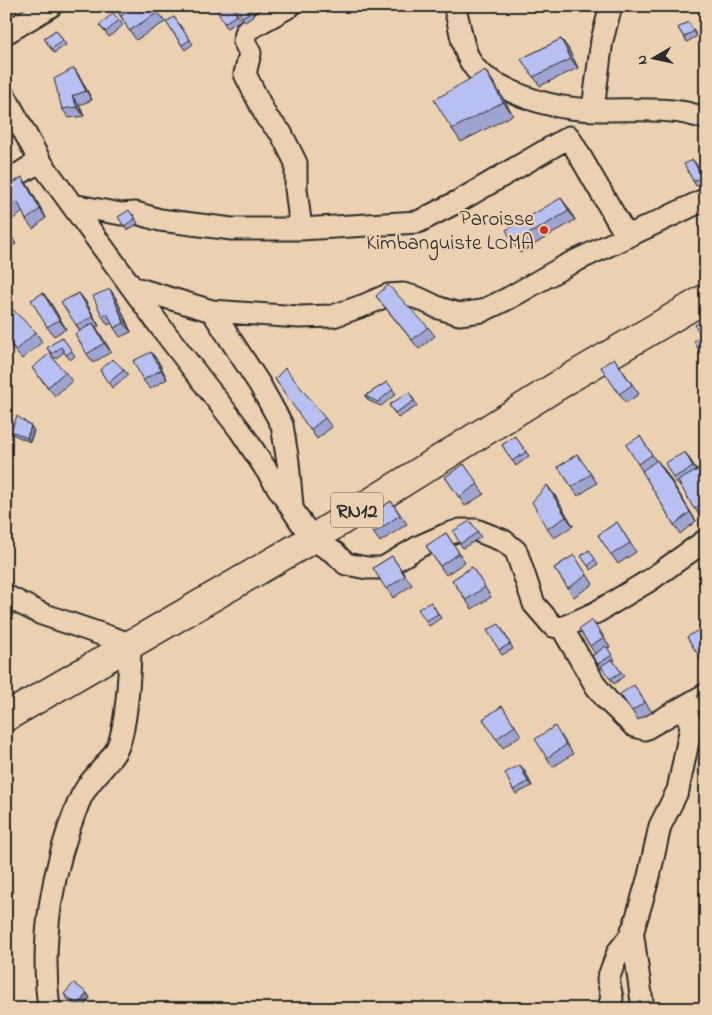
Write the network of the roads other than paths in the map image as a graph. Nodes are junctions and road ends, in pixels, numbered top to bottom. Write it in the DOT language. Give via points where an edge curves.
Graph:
graph roads {
  1 [pos="51,6"];
  2 [pos="290,6"];
  3 [pos="454,6"];
  4 [pos="611,6"];
  5 [pos="6,33"];
  6 [pos="6,98"];
  7 [pos="593,109"];
  8 [pos="706,118"];
  9 [pos="40,161"];
  10 [pos="6,182"];
  11 [pos="706,199"];
  12 [pos="72,205"];
  13 [pos="300,229"];
  14 [pos="626,238"];
  15 [pos="132,287"];
  16 [pos="706,298"];
  17 [pos="212,311"];
  18 [pos="292,509"];
  19 [pos="312,538"];
  20 [pos="706,540"];
  21 [pos="6,596"];
  22 [pos="562,628"];
  23 [pos="130,644"];
  24 [pos="706,694"];
  25 [pos="685,706"];
  26 [pos="6,717"];
  27 [pos="632,930"];
  28 [pos="49,1009"];
  29 [pos="608,1009"];
  30 [pos="643,1009"];
  1 -- 5 [label="street"];
  2 -- 13 [label="street" via="247,30 244,41 250,53 245,74 267,118 281,133 296,163"];
  3 -- 7 [label="street" via="464,46 474,67 488,80 540,102"];
  4 -- 7 [label="street" via="602,40"];
  6 -- 9 [label="street"];
  7 -- 8 [label="street" via="680,112"];
  9 -- 10 [label="street"];
  9 -- 12 [label="street"];
  11 -- 14 [label="street"];
  12 -- 13 [label="street" via="232,230"];
  12 -- 15 [label="street"];
  13 -- 14 [label="street" via="418,222 569,137"];
  14 -- 17 [label="street" via="567,265 482,312 459,314 403,294 388,295 333,316"];
  15 -- 17 [label="street"];
  15 -- 18 [label="street" via="240,430"];
  16 -- 19 [label="main road, RN12"];
  17 -- 18 [label="street" via="260,384 282,425"];
  18 -- 19 [label="street"];
  19 -- 22 [label="street" via="346,564 383,568 445,535 460,530 476,530 504,541 516,551 534,604 553,626"];
  19 -- 23 [label="main road, RN12"];
  20 -- 22 [label="street" via="597,612"];
  21 -- 23 [label="street" via="42,614"];
  22 -- 25 [label="street" via="596,686 634,726 645,729"];
  23 -- 26 [label="main road, RN12"];
  23 -- 28 [label="street" via="130,676 121,738 116,752 89,782 78,802 54,877 47,956"];
  24 -- 25 [label="street"];
  25 -- 27 [label="street" via="691,726 678,790 660,826 650,876"];
  27 -- 29 [label="street" via="618,952 608,979 612,998"];
  27 -- 30 [label="street"];
}
